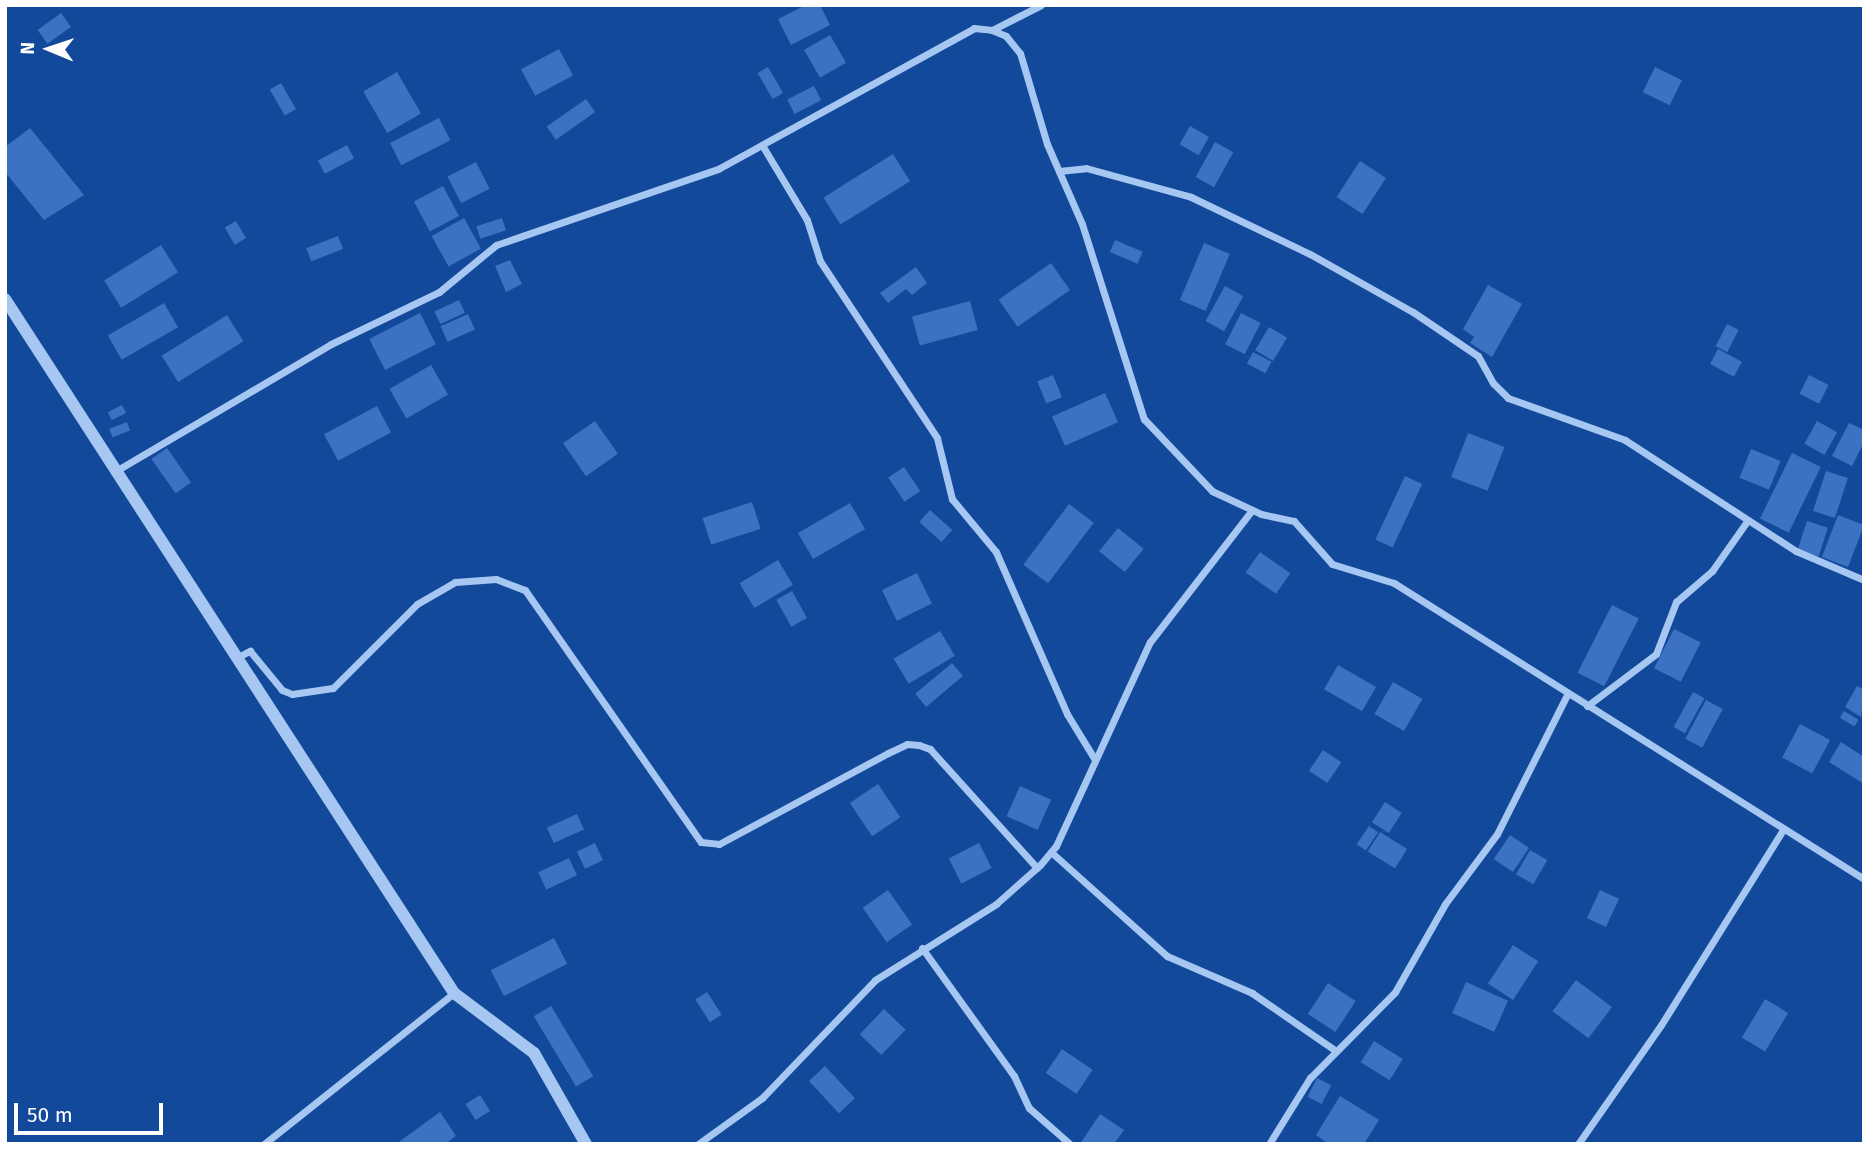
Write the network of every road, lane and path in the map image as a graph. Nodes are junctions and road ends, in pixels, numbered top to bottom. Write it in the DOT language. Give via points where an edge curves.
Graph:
graph roads {
  1 [pos="1041,5"];
  2 [pos="992,30"];
  3 [pos="762,145"];
  4 [pos="1059,171"];
  5 [pos="5,299"];
  6 [pos="114,472"];
  7 [pos="1252,510"];
  8 [pos="1748,520"];
  9 [pos="1864,580"];
  10 [pos="235,658"];
  11 [pos="1567,695"];
  12 [pos="1587,706"];
  13 [pos="1094,758"];
  14 [pos="1783,830"];
  15 [pos="1051,852"];
  16 [pos="1037,868"];
  17 [pos="1864,879"];
  18 [pos="922,948"];
  19 [pos="454,993"];
  20 [pos="1336,1051"];
  21 [pos="264,1144"];
  22 [pos="586,1144"];
  23 [pos="698,1144"];
  24 [pos="1070,1144"];
  25 [pos="1269,1144"];
  26 [pos="1578,1144"];
  1 -- 2 [label="street"];
  2 -- 3 [label="street" via="974,28"];
  2 -- 4 [label="street" via="1006,36 1020,53"];
  3 -- 6 [label="street" via="718,169 496,245 439,292 331,344"];
  3 -- 13 [label="street" via="807,220 820,261 937,438 952,499 996,552 1067,714"];
  4 -- 7 [label="street" via="1082,224 1144,419 1212,491"];
  4 -- 8 [label="street" via="1086,168 1191,197 1310,254 1413,312 1478,356 1508,398 1625,440"];
  5 -- 6 [label="street"];
  6 -- 10 [label="street"];
  7 -- 11 [label="street" via="1294,521 1332,564 1395,583"];
  7 -- 13 [label="street" via="1150,642"];
  8 -- 9 [label="street" via="1820,564"];
  8 -- 12 [label="street" via="1713,571 1676,602 1656,654"];
  10 -- 16 [label="street" via="250,651 282,690 292,694 333,688 416,604 455,582 496,579 525,590 701,842 719,844 907,744 930,749"];
  10 -- 19 [label="street"];
  11 -- 12 [label="street"];
  11 -- 20 [label="street" via="1497,834 1444,904 1395,992"];
  12 -- 14 [label="street" via="1678,759"];
  13 -- 15 [label="street"];
  14 -- 17 [label="street"];
  14 -- 26 [label="street" via="1661,1026"];
  15 -- 16 [label="street"];
  15 -- 20 [label="street" via="1167,956 1252,993"];
  16 -- 18 [label="street" via="996,904"];
  18 -- 23 [label="street" via="876,980 762,1098"];
  18 -- 24 [label="street" via="1014,1076 1030,1108"];
  19 -- 21 [label="street"];
  19 -- 22 [label="street" via="534,1052"];
  20 -- 25 [label="street" via="1310,1078"];
}
